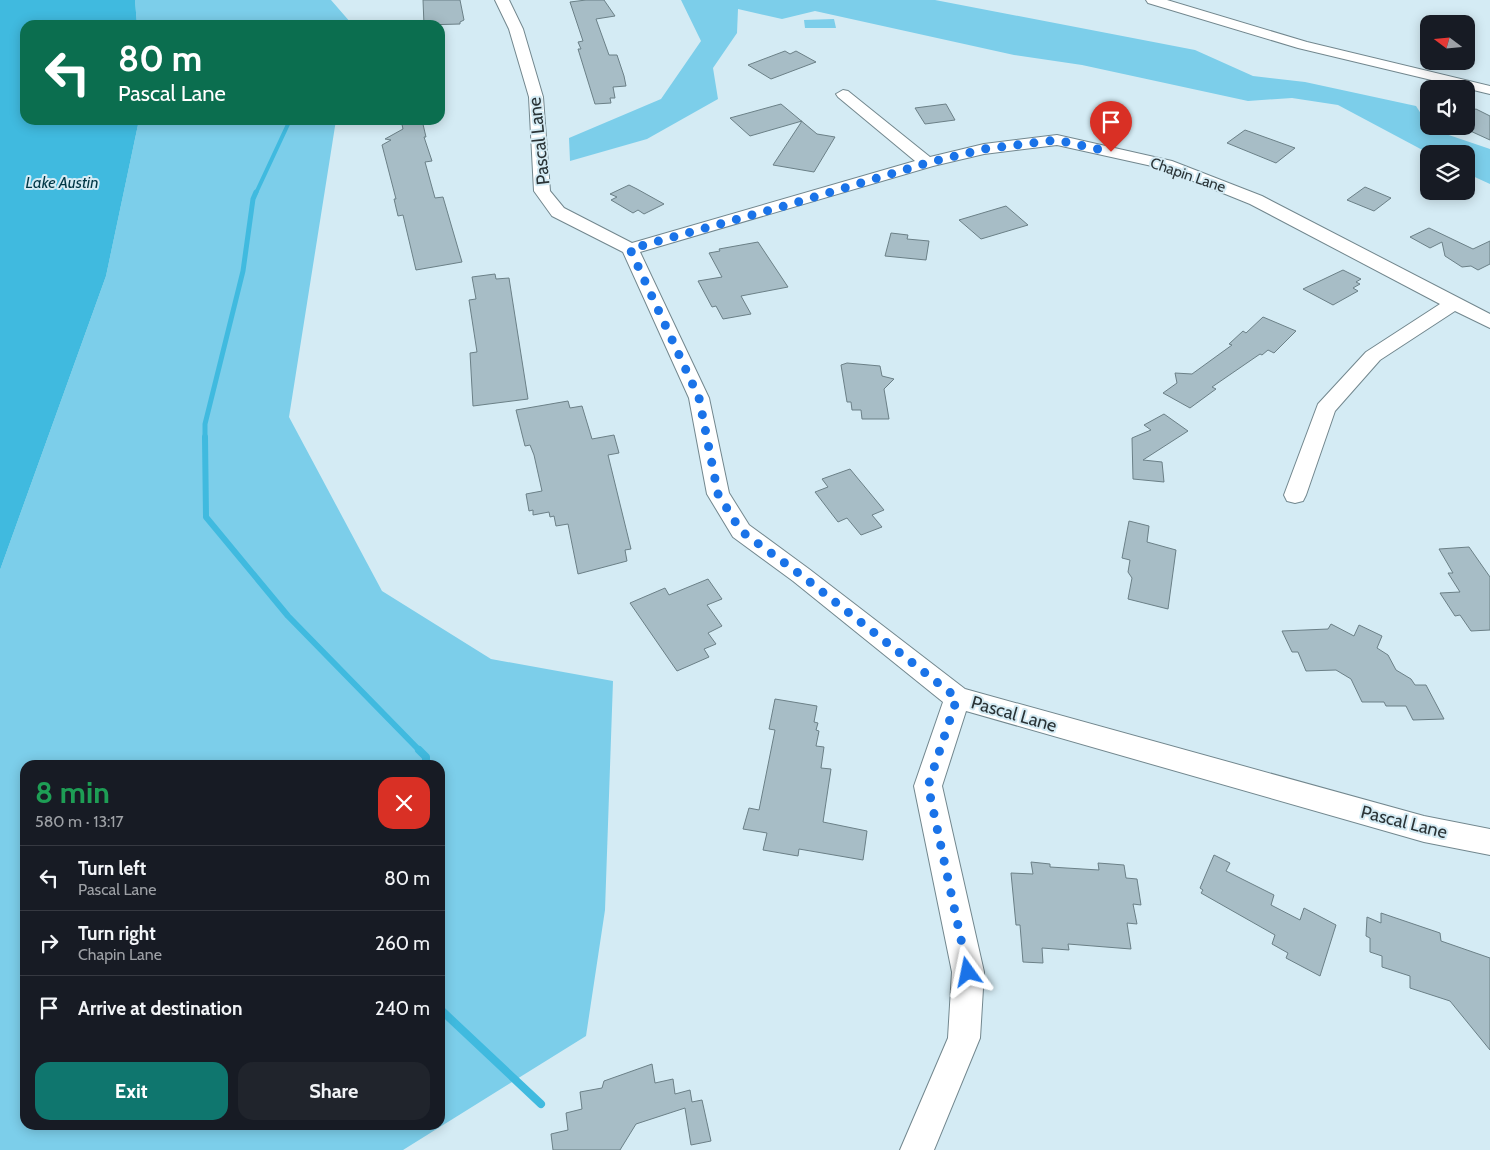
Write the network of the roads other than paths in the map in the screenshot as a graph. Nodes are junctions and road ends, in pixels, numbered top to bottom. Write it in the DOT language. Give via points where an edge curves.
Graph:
graph roads {
  1 [pos="502,0"];
  2 [pos="1153,0"];
  3 [pos="1490,90"];
  4 [pos="843,94"];
  5 [pos="927,163"];
  6 [pos="630,249"];
  7 [pos="1454,304"];
  8 [pos="1490,322"];
  9 [pos="1294,495"];
  10 [pos="957,698"];
  11 [pos="1490,842"];
  12 [pos="916,1150"];
  1 -- 6 [label="street, Pascal Lane" via="516,29 536,97 542,191 558,212"];
  2 -- 3 [label="street" via="1303,45"];
  4 -- 5 [label="street"];
  5 -- 6 [label="street, Chapin Lane"];
  5 -- 7 [label="street, Chapin Lane" via="984,149 1057,140 1166,164 1256,200"];
  6 -- 10 [label="street, Pascal Lane" via="699,398 718,494 741,531"];
  7 -- 8 [label="street, Chapin Lane"];
  7 -- 9 [label="street" via="1372,356 1324,409"];
  10 -- 11 [label="street, Pascal Lane" via="1424,829"];
  10 -- 12 [label="street" via="928,786 968,972 964,1038"];
}
